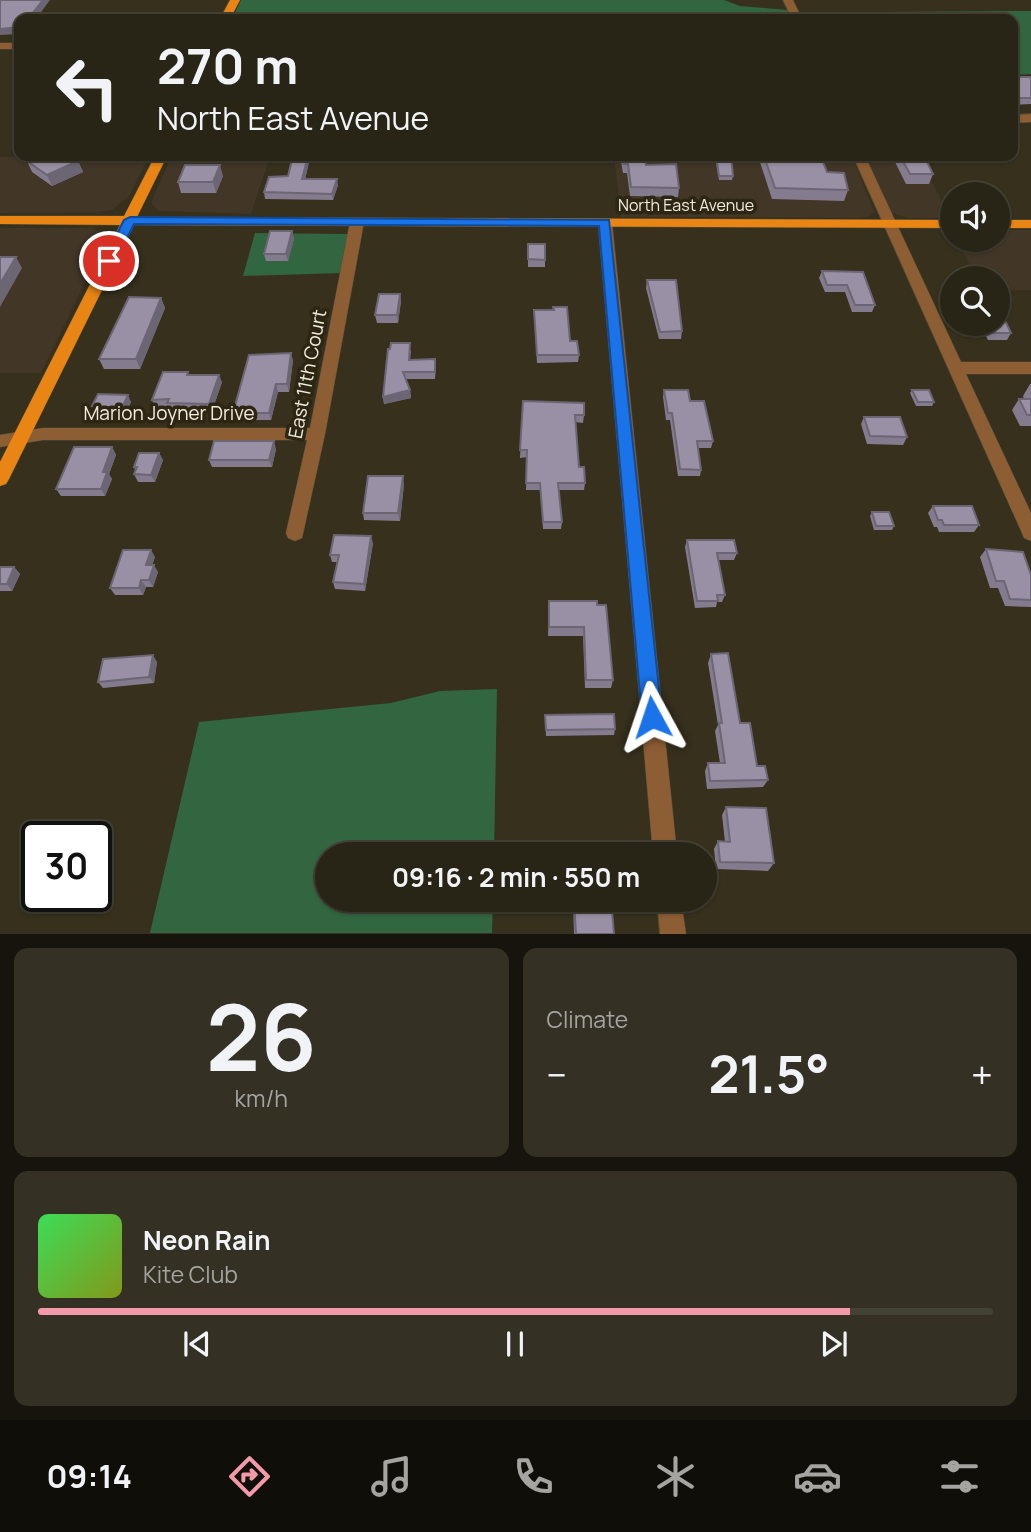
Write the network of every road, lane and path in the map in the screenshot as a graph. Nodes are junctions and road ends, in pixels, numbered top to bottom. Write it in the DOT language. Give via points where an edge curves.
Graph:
graph roads {
  1 [pos="159,161"];
  2 [pos="861,161"];
  3 [pos="0,220"];
  4 [pos="130,220"];
  5 [pos="357,222"];
  6 [pos="605,223"];
  7 [pos="889,223"];
  8 [pos="940,224"];
  9 [pos="1010,224"];
  10 [pos="1031,224"];
  11 [pos="955,368"];
  12 [pos="1031,368"];
  13 [pos="317,434"];
  14 [pos="20,438"];
  15 [pos="0,440"];
  16 [pos="0,479"];
  17 [pos="295,533"];
  18 [pos="1031,533"];
  19 [pos="664,842"];
  20 [pos="670,912"];
  21 [pos="673,933"];
  1 -- 4 [label="main road"];
  2 -- 7 [label="street"];
  3 -- 4 [label="main road, North East Avenue"];
  4 -- 5 [label="main road, North East Avenue"];
  4 -- 14 [label="main road"];
  5 -- 6 [label="main road, North East Avenue"];
  5 -- 13 [label="street, East 11th Court"];
  6 -- 7 [label="main road, North East Avenue"];
  6 -- 19 [label="street"];
  7 -- 8 [label="main road, North East Avenue"];
  7 -- 11 [label="street"];
  9 -- 10 [label="main road"];
  11 -- 12 [label="street"];
  11 -- 18 [label="street"];
  13 -- 14 [label="street, Marion Joyner Drive" via="43,434"];
  13 -- 17 [label="street, East 11th Court"];
  14 -- 15 [label="street, Marion Joyner Drive"];
  14 -- 16 [label="main road"];
  20 -- 21 [label="street"];
}
